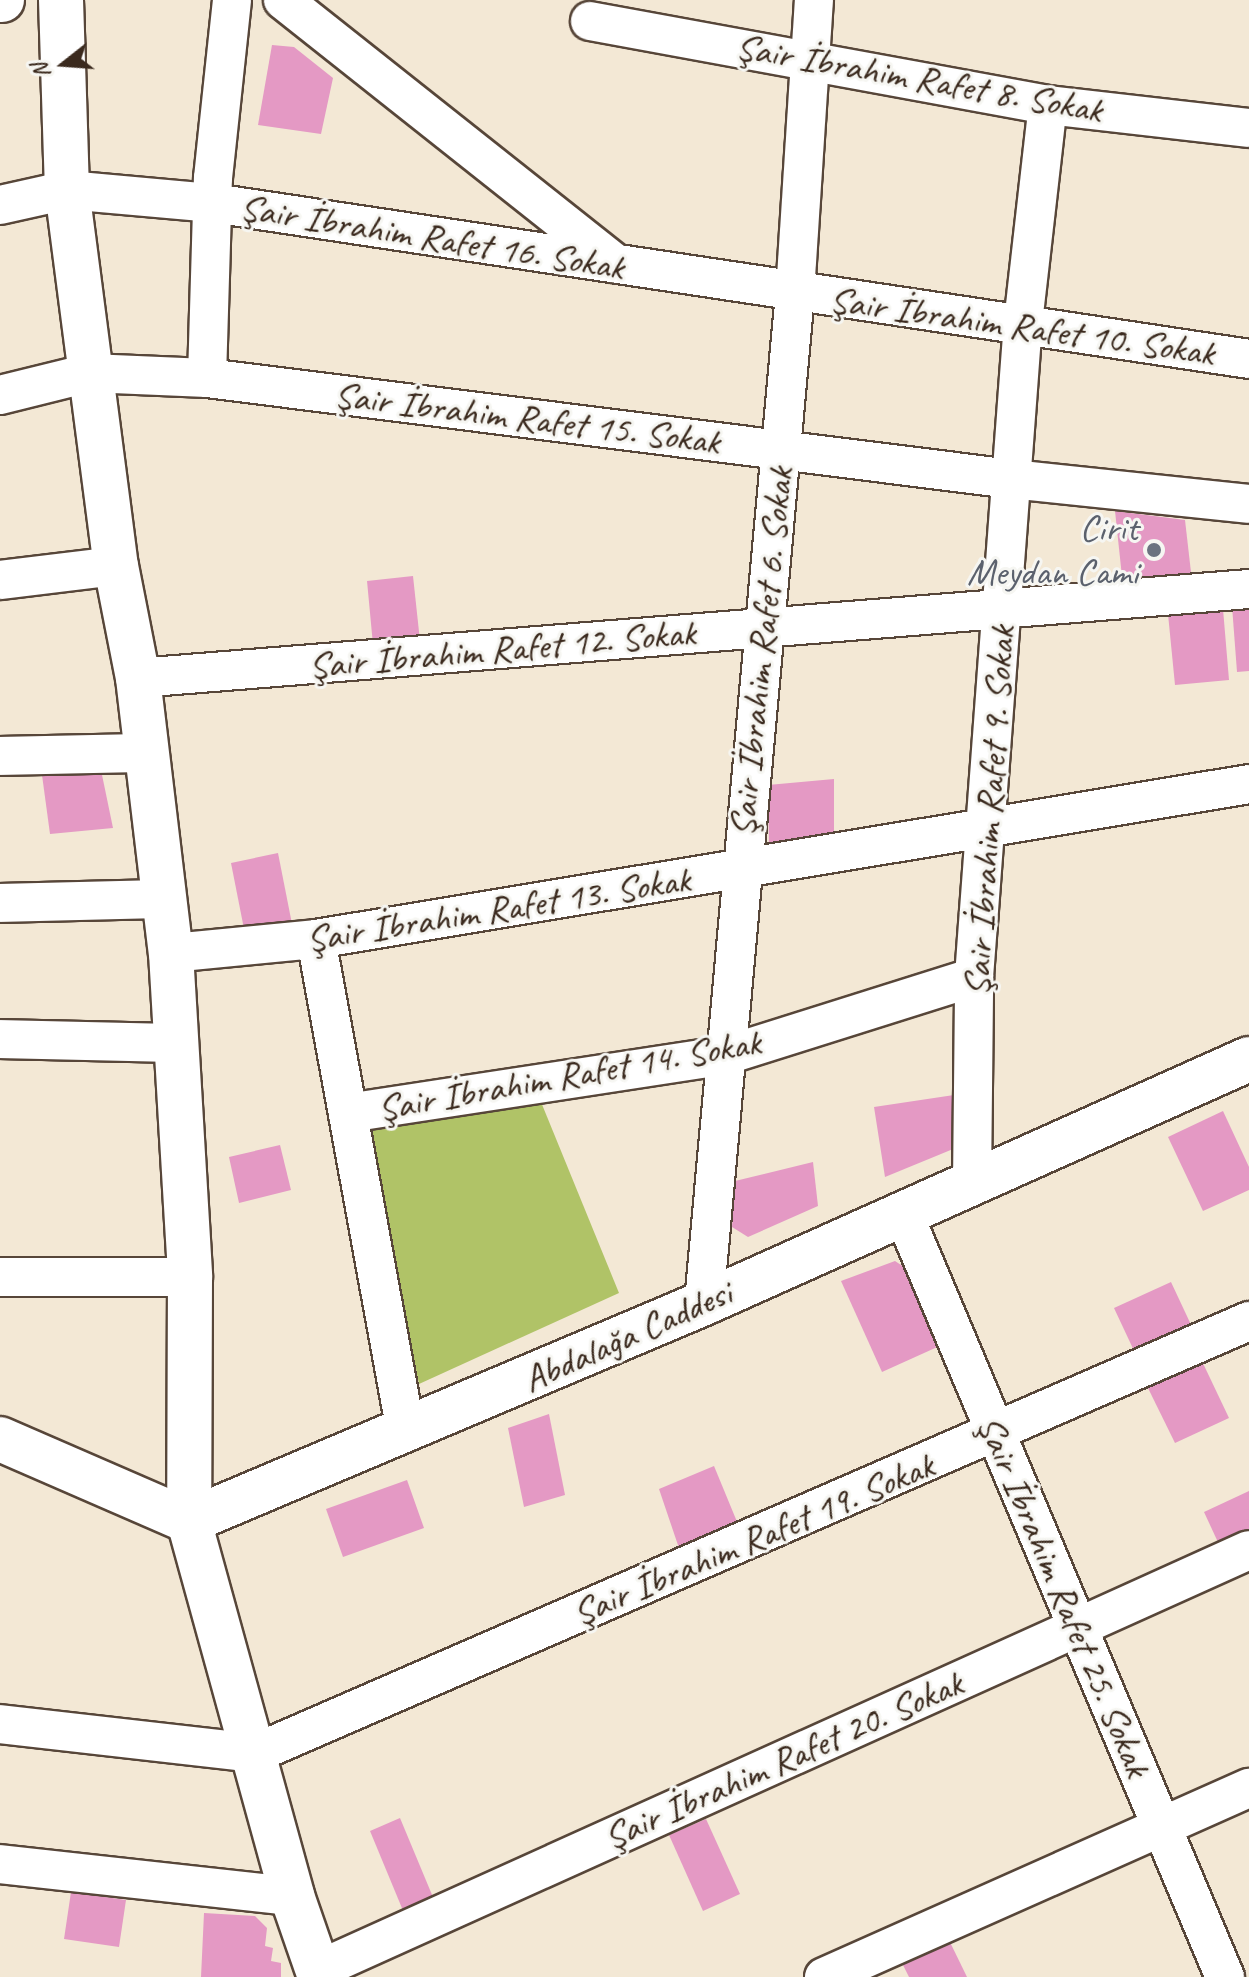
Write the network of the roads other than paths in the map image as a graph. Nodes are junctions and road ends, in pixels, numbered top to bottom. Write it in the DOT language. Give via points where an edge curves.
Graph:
graph roads {
  1 [pos="61,0"];
  2 [pos="232,0"];
  3 [pos="283,0"];
  4 [pos="814,0"];
  5 [pos="590,21"];
  6 [pos="810,58"];
  7 [pos="1048,105"];
  8 [pos="1249,128"];
  9 [pos="67,190"];
  10 [pos="213,203"];
  11 [pos="0,205"];
  12 [pos="617,265"];
  13 [pos="795,293"];
  14 [pos="1023,323"];
  15 [pos="1249,359"];
  16 [pos="89,373"];
  17 [pos="207,378"];
  18 [pos="0,395"];
  19 [pos="782,447"];
  20 [pos="1011,479"];
  21 [pos="1249,504"];
  22 [pos="116,566"];
  23 [pos="0,580"];
  24 [pos="1249,589"];
  25 [pos="1005,611"];
  26 [pos="763,628"];
  27 [pos="138,678"];
  28 [pos="146,753"];
  29 [pos="0,756"];
  30 [pos="1249,784"];
  31 [pos="987,825"];
  32 [pos="740,872"];
  33 [pos="162,899"];
  34 [pos="0,903"];
  35 [pos="316,939"];
  36 [pos="171,953"];
  37 [pos="974,977"];
  38 [pos="0,1039"];
  39 [pos="176,1043"];
  40 [pos="727,1055"];
  41 [pos="1249,1059"];
  42 [pos="348,1113"];
  43 [pos="972,1184"];
  44 [pos="904,1215"];
  45 [pos="0,1277"];
  46 [pos="190,1277"];
  47 [pos="704,1303"];
  48 [pos="1249,1321"];
  49 [pos="406,1432"];
  50 [pos="995,1435"];
  51 [pos="0,1439"];
  52 [pos="189,1521"];
  53 [pos="1249,1550"];
  54 [pos="1079,1626"];
  55 [pos="0,1724"];
  56 [pos="256,1753"];
  57 [pos="1249,1788"];
  58 [pos="1162,1827"];
  59 [pos="0,1864"];
  60 [pos="292,1896"];
  61 [pos="319,1974"];
  62 [pos="824,1977"];
  63 [pos="1225,1977"];
  1 -- 9 [label="street"];
  2 -- 10 [label="street"];
  3 -- 12 [label="street"];
  4 -- 6 [label="street, Şair İbrahim Rafet 6. Sokak"];
  5 -- 6 [label="street, Şair İbrahim Rafet 8. Sokak"];
  6 -- 7 [label="street, Şair İbrahim Rafet 8. Sokak"];
  6 -- 13 [label="street, Şair İbrahim Rafet 6. Sokak"];
  7 -- 8 [label="street, Şair İbrahim Rafet 8. Sokak"];
  7 -- 14 [label="street, Şair İbrahim Rafet 9. Sokak"];
  9 -- 10 [label="street, Şair İbrahim Rafet 16. Sokak"];
  9 -- 11 [label="street, Şair İbrahim Rafet 16. Sokak"];
  9 -- 16 [label="street"];
  10 -- 12 [label="street, Şair İbrahim Rafet 16. Sokak"];
  10 -- 17 [label="street"];
  12 -- 13 [label="street, Şair İbrahim Rafet 16. Sokak"];
  13 -- 14 [label="street, Şair İbrahim Rafet 10. Sokak"];
  13 -- 19 [label="street, Şair İbrahim Rafet 6. Sokak"];
  14 -- 15 [label="street, Şair İbrahim Rafet 10. Sokak"];
  14 -- 20 [label="street, Şair İbrahim Rafet 9. Sokak"];
  16 -- 17 [label="street, Şair İbrahim Rafet 15. Sokak"];
  16 -- 18 [label="street, Şair İbrahim Rafet 15. Sokak"];
  16 -- 22 [label="street"];
  17 -- 19 [label="street, Şair İbrahim Rafet 15. Sokak"];
  19 -- 20 [label="street, Şair İbrahim Rafet 15. Sokak"];
  19 -- 26 [label="street, Şair İbrahim Rafet 6. Sokak"];
  20 -- 21 [label="street, Şair İbrahim Rafet 15. Sokak"];
  20 -- 25 [label="street, Şair İbrahim Rafet 9. Sokak"];
  22 -- 23 [label="street"];
  22 -- 27 [label="street"];
  24 -- 25 [label="street, Şair İbrahim Rafet 12. Sokak"];
  25 -- 26 [label="street, Şair İbrahim Rafet 12. Sokak"];
  25 -- 31 [label="street, Şair İbrahim Rafet 9. Sokak"];
  26 -- 27 [label="street, Şair İbrahim Rafet 12. Sokak"];
  26 -- 32 [label="street, Şair İbrahim Rafet 6. Sokak"];
  27 -- 28 [label="street"];
  28 -- 29 [label="street"];
  28 -- 33 [label="street"];
  30 -- 31 [label="street, Şair İbrahim Rafet 13. Sokak"];
  31 -- 32 [label="street, Şair İbrahim Rafet 13. Sokak"];
  31 -- 37 [label="street, Şair İbrahim Rafet 9. Sokak"];
  32 -- 35 [label="street, Şair İbrahim Rafet 13. Sokak"];
  32 -- 40 [label="street, Şair İbrahim Rafet 6. Sokak"];
  33 -- 34 [label="street"];
  33 -- 36 [label="street"];
  35 -- 36 [label="street, Şair İbrahim Rafet 13. Sokak"];
  35 -- 42 [label="street"];
  36 -- 39 [label="street"];
  37 -- 40 [label="street, Şair İbrahim Rafet 14. Sokak"];
  37 -- 43 [label="street, Şair İbrahim Rafet 9. Sokak"];
  38 -- 39 [label="street"];
  39 -- 46 [label="street"];
  40 -- 42 [label="street, Şair İbrahim Rafet 14. Sokak"];
  40 -- 47 [label="street, Şair İbrahim Rafet 6. Sokak"];
  41 -- 43 [label="street, Abdalağa Caddesi"];
  42 -- 49 [label="street"];
  43 -- 44 [label="street, Abdalağa Caddesi"];
  44 -- 47 [label="street, Abdalağa Caddesi"];
  44 -- 50 [label="street, Şair İbrahim Rafet 25. Sokak"];
  45 -- 46 [label="street"];
  46 -- 52 [label="street"];
  47 -- 49 [label="street, Abdalağa Caddesi"];
  48 -- 50 [label="street, Şair İbrahim Rafet 19. Sokak"];
  49 -- 52 [label="street, Abdalağa Caddesi"];
  50 -- 54 [label="street, Şair İbrahim Rafet 25. Sokak"];
  50 -- 56 [label="street, Şair İbrahim Rafet 19. Sokak"];
  51 -- 52 [label="street"];
  52 -- 56 [label="street"];
  53 -- 54 [label="street, Şair İbrahim Rafet 20. Sokak"];
  54 -- 58 [label="street, Şair İbrahim Rafet 25. Sokak"];
  54 -- 61 [label="street, Şair İbrahim Rafet 20. Sokak"];
  55 -- 56 [label="street"];
  56 -- 60 [label="street"];
  57 -- 58 [label="street"];
  58 -- 62 [label="street"];
  58 -- 63 [label="street, Şair İbrahim Rafet 25. Sokak"];
  59 -- 60 [label="street"];
  60 -- 61 [label="street"];
}
